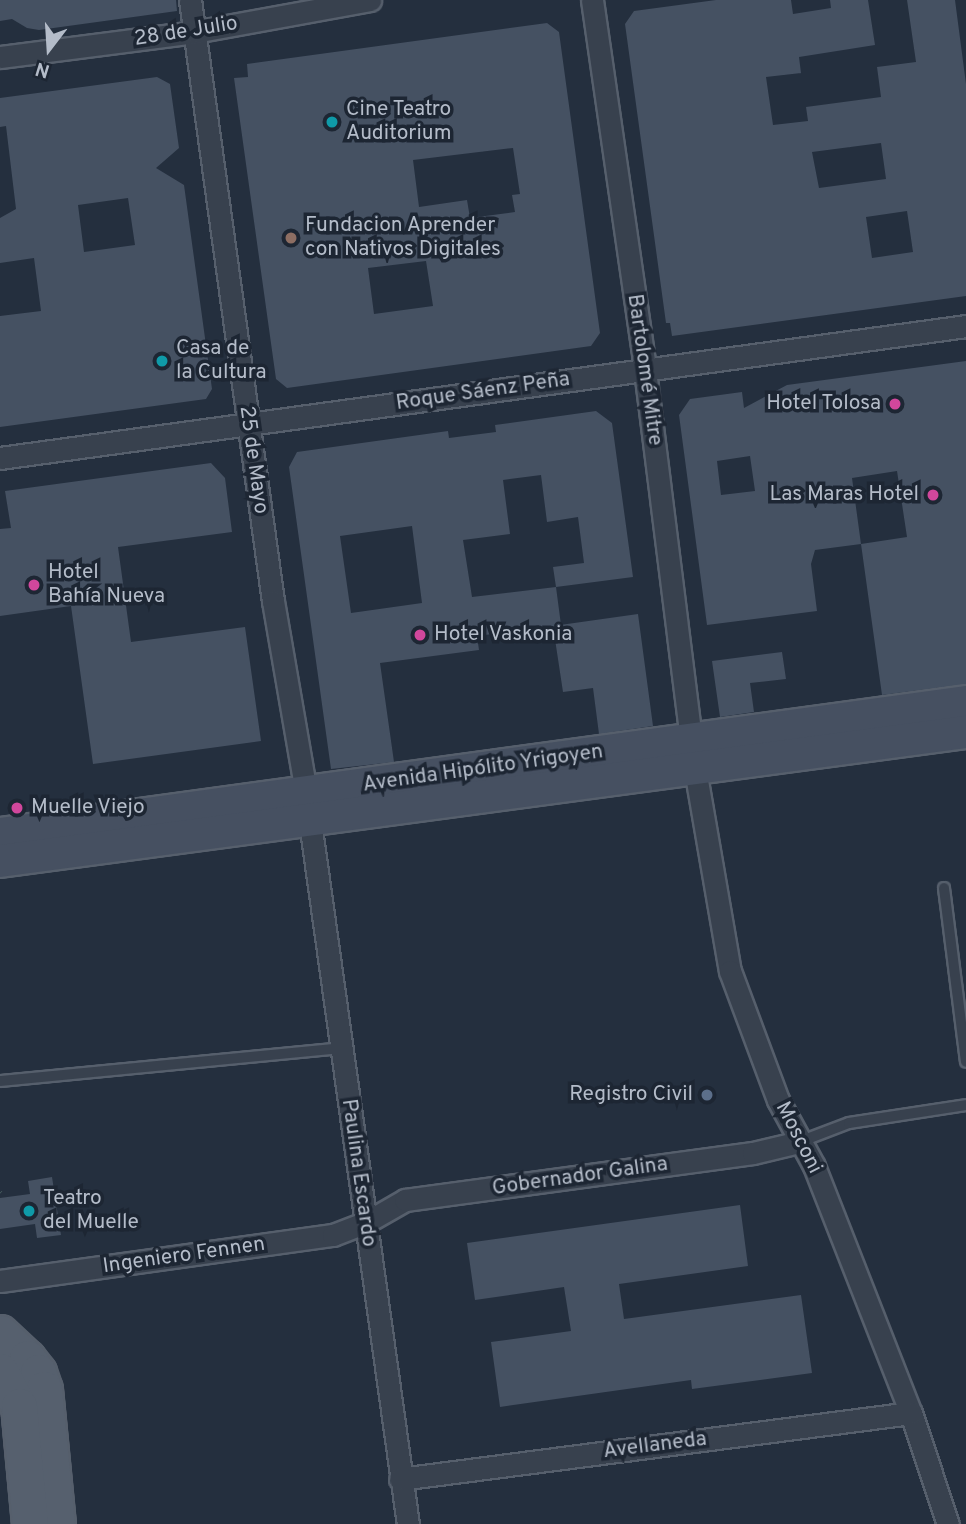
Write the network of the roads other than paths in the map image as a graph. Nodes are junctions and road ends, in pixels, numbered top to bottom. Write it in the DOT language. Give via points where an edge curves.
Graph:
graph roads {
  1 [pos="190,0"];
  2 [pos="370,0"];
  3 [pos="592,0"];
  4 [pos="194,32"];
  5 [pos="0,57"];
  6 [pos="966,326"];
  7 [pos="645,370"];
  8 [pos="248,423"];
  9 [pos="0,458"];
  10 [pos="966,702"];
  11 [pos="966,732"];
  12 [pos="694,755"];
  13 [pos="308,807"];
  14 [pos="0,834"];
  15 [pos="0,861"];
  16 [pos="944,888"];
  17 [pos="341,1048"];
  18 [pos="966,1062"];
  19 [pos="0,1081"];
  20 [pos="966,1105"];
  21 [pos="799,1142"];
  22 [pos="365,1223"];
  23 [pos="0,1281"];
  24 [pos="0,1333"];
  25 [pos="14,1387"];
  26 [pos="911,1413"];
  27 [pos="400,1479"];
  28 [pos="30,1524"];
  29 [pos="57,1524"];
  30 [pos="408,1524"];
  31 [pos="948,1524"];
  1 -- 4 [label="street, 25 de Mayo"];
  2 -- 4 [label="street, 28 de Julio"];
  3 -- 7 [label="street, Bartolomé Mitre"];
  4 -- 5 [label="street, 28 de Julio"];
  4 -- 8 [label="street, 25 de Mayo"];
  6 -- 7 [label="street, Roque Sáenz Peña"];
  7 -- 8 [label="street, Roque Sáenz Peña"];
  7 -- 12 [label="street, Bartolomé Mitre"];
  8 -- 9 [label="street, Roque Sáenz Peña"];
  8 -- 13 [label="street, 25 de Mayo"];
  10 -- 12 [label="main road, Avenida Hipólito Yrigoyen"];
  11 -- 12 [label="main road, Avenida Hipólito Yrigoyen"];
  12 -- 13 [label="main road, Avenida Hipólito Yrigoyen"];
  12 -- 21 [label="street, Mosconi" via="730,971 778,1100"];
  13 -- 14 [label="main road, Avenida Hipólito Yrigoyen"];
  13 -- 15 [label="main road, Avenida Hipólito Yrigoyen"];
  13 -- 17 [label="street, Paulina Escardo"];
  16 -- 18 [label="lane"];
  17 -- 19 [label="lane"];
  17 -- 22 [label="street, Paulina Escardo"];
  20 -- 21 [label="lane" via="849,1123"];
  21 -- 22 [label="street, Gobernador Galina" via="753,1153 405,1200"];
  21 -- 26 [label="street, Mosconi" via="814,1166"];
  22 -- 23 [label="street, Ingeniero Fennen" via="333,1235"];
  22 -- 27 [label="street, Paulina Escardo"];
  24 -- 25 [label="main road" via="38,1372"];
  25 -- 28 [label="main road" via="23,1429"];
  25 -- 29 [label="main road"];
  26 -- 27 [label="street, Avellaneda"];
  26 -- 31 [label="street, Mosconi"];
  27 -- 30 [label="street, Paulina Escardo"];
}
